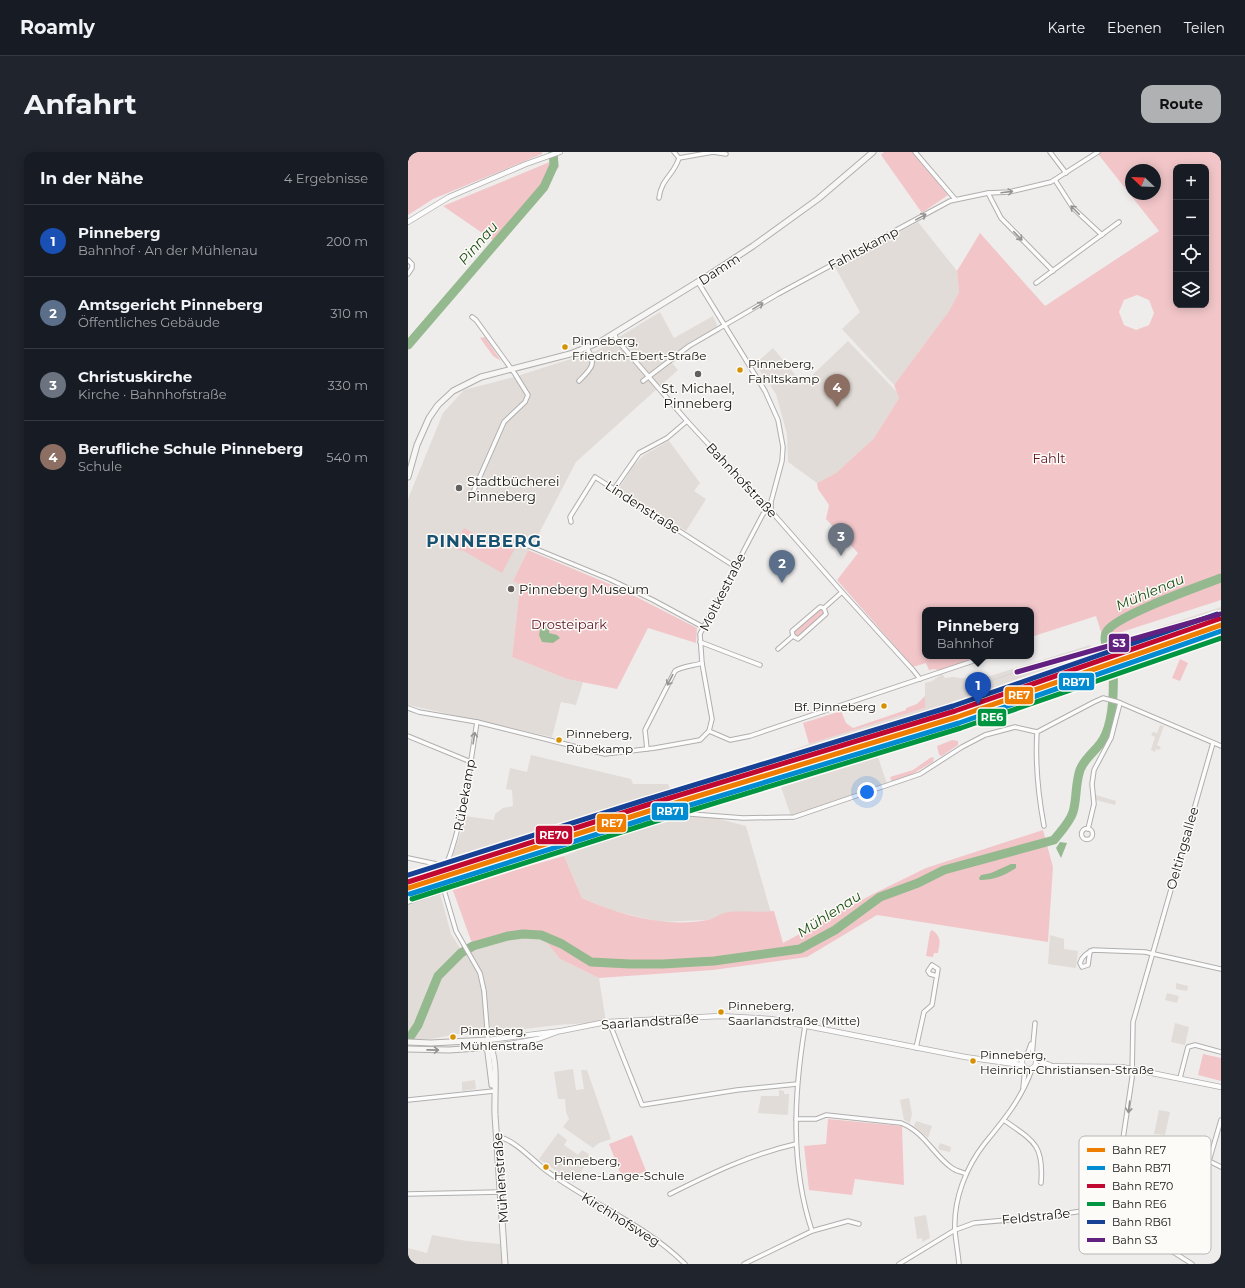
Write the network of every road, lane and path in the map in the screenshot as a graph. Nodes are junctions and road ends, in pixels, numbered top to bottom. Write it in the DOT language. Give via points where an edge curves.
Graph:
graph roads {
  1 [pos="560,152"];
  2 [pos="674,152"];
  3 [pos="873,152"];
  4 [pos="915,152"];
  5 [pos="1050,152"];
  6 [pos="1098,152"];
  7 [pos="726,154"];
  8 [pos="679,158"];
  9 [pos="1066,173"];
  10 [pos="1055,180"];
  11 [pos="988,193"];
  12 [pos="659,198"];
  13 [pos="955,199"];
  14 [pos="408,222"];
  15 [pos="1119,222"];
  16 [pos="1102,235"];
  17 [pos="408,260"];
  18 [pos="1053,271"];
  19 [pos="408,274"];
  20 [pos="698,282"];
  21 [pos="1036,283"];
  22 [pos="472,316"];
  23 [pos="725,326"];
  24 [pos="614,333"];
  25 [pos="587,348"];
  26 [pos="510,369"];
  27 [pos="648,377"];
  28 [pos="579,381"];
  29 [pos="643,381"];
  30 [pos="687,421"];
  31 [pos="408,477"];
  32 [pos="614,489"];
  33 [pos="474,490"];
  34 [pos="770,508"];
  35 [pos="570,522"];
  36 [pos="524,544"];
  37 [pos="734,566"];
  38 [pos="842,592"];
  39 [pos="824,608"];
  40 [pos="702,628"];
  41 [pos="793,636"];
  42 [pos="700,642"];
  43 [pos="778,649"];
  44 [pos="979,659"];
  45 [pos="702,663"];
  46 [pos="760,665"];
  47 [pos="920,679"];
  48 [pos="1119,702"];
  49 [pos="408,708"];
  50 [pos="477,722"];
  51 [pos="709,731"];
  52 [pos="1037,732"];
  53 [pos="408,736"];
  54 [pos="1213,743"];
  55 [pos="1221,746"];
  56 [pos="647,749"];
  57 [pos="470,762"];
  58 [pos="1044,826"];
  59 [pos="1088,828"];
  60 [pos="408,858"];
  61 [pos="444,890"];
  62 [pos="408,902"];
  63 [pos="1090,951"];
  64 [pos="1152,953"];
  65 [pos="1221,969"];
  66 [pos="937,976"];
  67 [pos="610,1022"];
  68 [pos="1035,1023"];
  69 [pos="805,1026"];
  70 [pos="561,1031"];
  71 [pos="488,1040"];
  72 [pos="408,1042"];
  73 [pos="489,1048"];
  74 [pos="916,1048"];
  75 [pos="408,1049"];
  76 [pos="1221,1052"];
  77 [pos="1032,1057"];
  78 [pos="1022,1059"];
  79 [pos="999,1061"];
  80 [pos="1051,1065"];
  81 [pos="1024,1067"];
  82 [pos="1033,1068"];
  83 [pos="1132,1068"];
  84 [pos="1180,1078"];
  85 [pos="797,1084"];
  86 [pos="1221,1087"];
  87 [pos="494,1091"];
  88 [pos="1022,1091"];
  89 [pos="408,1100"];
  90 [pos="796,1119"];
  91 [pos="1221,1120"];
  92 [pos="1005,1121"];
  93 [pos="1125,1136"];
  94 [pos="497,1137"];
  95 [pos="796,1144"];
  96 [pos="1211,1154"];
  97 [pos="1211,1162"];
  98 [pos="1221,1167"];
  99 [pos="966,1174"];
  100 [pos="1041,1183"];
  101 [pos="501,1192"];
  102 [pos="408,1194"];
  103 [pos="670,1194"];
  104 [pos="1079,1212"];
  105 [pos="859,1224"];
  106 [pos="955,1230"];
  107 [pos="812,1231"];
  108 [pos="1177,1254"];
  109 [pos="505,1264"];
  110 [pos="685,1264"];
  111 [pos="744,1264"];
  112 [pos="899,1264"];
  113 [pos="959,1264"];
  114 [pos="1192,1264"];
  1 -- 14 [label="street" via="449,197"];
  2 -- 8 [label="street"];
  3 -- 20 [label="main road, Damm" via="797,215"];
  4 -- 13 [label="street"];
  5 -- 9 [label="street"];
  6 -- 9 [label="street, Fahltskamp"];
  7 -- 8 [label="street" via="713,152"];
  8 -- 12 [label="street" via="660,187"];
  9 -- 10 [label="street, Fahltskamp"];
  11 -- 10 [label="street, Fahltskamp, one-way" via="1009,192"];
  16 -- 10 [label="street, one-way" via="1073,208"];
  11 -- 13 [label="street, Fahltskamp"];
  11 -- 18 [label="street, one-way" via="1001,218"];
  23 -- 13 [label="street, Fahltskamp, one-way" via="778,294"];
  15 -- 16 [label="street"];
  16 -- 18 [label="street"];
  17 -- 19 [label="street" via="412,268"];
  18 -- 21 [label="street"];
  20 -- 23 [label="street"];
  20 -- 24 [label="main road, Damm"];
  22 -- 26 [label="street"];
  23 -- 27 [label="street, Fahltskamp" via="686,348"];
  23 -- 34 [label="street" via="765,391 778,420 783,447 782,461"];
  24 -- 25 [label="main road, Damm"];
  24 -- 27 [label="street, Bahnhofstraße"];
  25 -- 26 [label="main road, Damm"];
  25 -- 28 [label="street" via="593,364"];
  26 -- 31 [label="main road, Damm" via="464,384 438,405 426,423"];
  26 -- 33 [label="street" via="527,393 527,398 504,422"];
  27 -- 29 [label="street, Fahltskamp"];
  27 -- 30 [label="street, Bahnhofstraße"];
  30 -- 32 [label="street" via="667,438 639,453"];
  30 -- 34 [label="street, Bahnhofstraße"];
  32 -- 35 [label="street, Lindenstraße" via="595,477 570,517"];
  32 -- 37 [label="street, Lindenstraße"];
  34 -- 37 [label="street, Moltkestraße" via="763,514"];
  34 -- 38 [label="street, Bahnhofstraße"];
  36 -- 40 [label="street" via="609,578"];
  37 -- 40 [label="street, Moltkestraße"];
  38 -- 39 [label="street"];
  38 -- 47 [label="street, Bahnhofstraße"];
  39 -- 41 [label="street" via="820,606 792,631"];
  39 -- 41 [label="street" via="826,614 798,639"];
  40 -- 42 [label="street, Moltkestraße"];
  41 -- 43 [label="street"];
  42 -- 45 [label="street, Moltkestraße"];
  42 -- 46 [label="street"];
  44 -- 47 [label="street"];
  45 -- 51 [label="street, Moltkestraße" via="712,716"];
  45 -- 56 [label="street, one-way" via="675,671 645,730"];
  47 -- 51 [label="street" via="743,738 726,739"];
  48 -- 52 [label="street" via="1103,698"];
  48 -- 54 [label="street"];
  48 -- 59 [label="street" via="1112,738 1094,770 1094,804"];
  49 -- 50 [label="street"];
  50 -- 56 [label="street" via="606,754"];
  57 -- 50 [label="street, Rübekamp, one-way"];
  51 -- 56 [label="street" via="697,741"];
  52 -- 58 [label="street" via="1037,793"];
  52 -- 61 [label="street" via="1015,727 985,735 920,774 794,818 743,818 677,813"];
  53 -- 57 [label="street"];
  54 -- 55 [label="street"];
  54 -- 64 [label="street, Oeltingsallee"];
  57 -- 60 [label="street, Rübekamp" via="461,819 446,866"];
  61 -- 62 [label="street"];
  61 -- 71 [label="street, Mühlenstraße" via="456,931 482,981"];
  63 -- 64 [label="street"];
  64 -- 65 [label="street"];
  64 -- 83 [label="street, Oeltingsallee" via="1133,1022"];
  66 -- 74 [label="street" via="932,1006 924,1012"];
  67 -- 69 [label="street, Saarlandstraße" via="720,1016 771,1019"];
  67 -- 70 [label="street, Saarlandstraße"];
  67 -- 85 [label="street" via="642,1105 737,1090"];
  68 -- 77 [label="street"];
  69 -- 74 [label="street, Saarlandstraße"];
  69 -- 85 [label="street"];
  70 -- 71 [label="street, Saarlandstraße"];
  70 -- 73 [label="street, Saarlandstraße" via="538,1039"];
  71 -- 72 [label="main road" via="449,1043"];
  71 -- 73 [label="main road, Mühlenstraße"];
  75 -- 73 [label="main road, one-way"];
  73 -- 87 [label="main road, Mühlenstraße"];
  74 -- 79 [label="street, Saarlandstraße"];
  76 -- 84 [label="street" via="1195,1045 1188,1047"];
  77 -- 78 [label="street"];
  77 -- 80 [label="street"];
  77 -- 82 [label="street"];
  78 -- 79 [label="street, Saarlandstraße"];
  78 -- 81 [label="street"];
  79 -- 81 [label="street, Saarlandstraße"];
  80 -- 82 [label="street, Saarlandstraße"];
  80 -- 83 [label="street"];
  81 -- 82 [label="street, Saarlandstraße"];
  81 -- 88 [label="street"];
  82 -- 88 [label="street"];
  83 -- 84 [label="street"];
  83 -- 93 [label="street, Oeltingsallee, one-way"];
  84 -- 86 [label="street"];
  85 -- 90 [label="street"];
  87 -- 89 [label="street"];
  87 -- 94 [label="main road, Mühlenstraße"];
  88 -- 92 [label="street"];
  90 -- 95 [label="street"];
  90 -- 99 [label="street" via="826,1116 901,1123 912,1128 929,1143 952,1169"];
  91 -- 96 [label="street"];
  92 -- 99 [label="street" via="985,1144"];
  92 -- 100 [label="street" via="1030,1139 1038,1149 1042,1163"];
  94 -- 101 [label="main road, Mühlenstraße"];
  94 -- 110 [label="street, Kirchhofsweg" via="510,1142 558,1179 654,1239"];
  95 -- 103 [label="street" via="773,1149 729,1166"];
  95 -- 107 [label="street" via="803,1195"];
  97 -- 98 [label="street"];
  99 -- 106 [label="street" via="958,1199"];
  101 -- 102 [label="street"];
  101 -- 109 [label="main road, Mühlenstraße"];
  104 -- 106 [label="street, Feldstraße" via="982,1222"];
  105 -- 107 [label="street" via="848,1221"];
  106 -- 112 [label="street, Feldstraße"];
  106 -- 113 [label="street"];
  107 -- 111 [label="street"];
  108 -- 114 [label="street, Feldstraße"];
}
